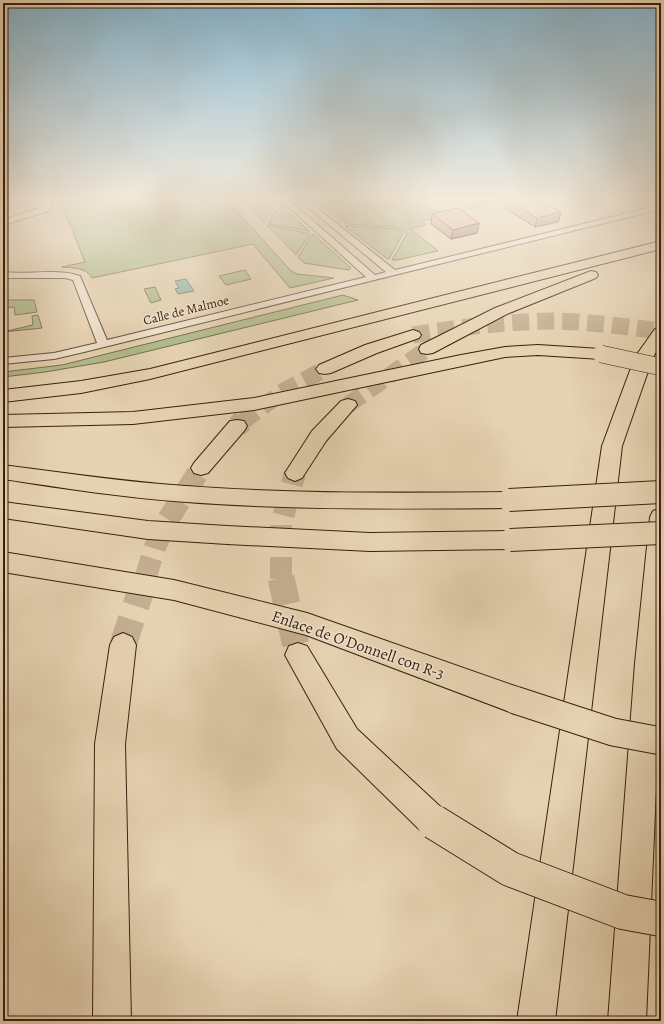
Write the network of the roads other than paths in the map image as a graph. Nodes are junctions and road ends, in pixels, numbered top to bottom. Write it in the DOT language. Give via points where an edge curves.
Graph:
graph roads {
  1 [pos="338,247"];
  2 [pos="361,247"];
  3 [pos="499,247"];
  4 [pos="654,247"];
  5 [pos="661,248"];
  6 [pos="393,273"];
  7 [pos="3,275"];
  8 [pos="373,278"];
  9 [pos="661,332"];
  10 [pos="413,335"];
  11 [pos="103,344"];
  12 [pos="427,349"];
  13 [pos="3,362"];
  14 [pos="661,367"];
  15 [pos="325,369"];
  16 [pos="3,396"];
  17 [pos="348,405"];
  18 [pos="3,421"];
  19 [pos="238,426"];
  20 [pos="200,468"];
  21 [pos="3,472"];
  22 [pos="295,473"];
  23 [pos="661,492"];
  24 [pos="3,510"];
  25 [pos="661,517"];
  26 [pos="661,533"];
  27 [pos="3,562"];
  28 [pos="123,644"];
  29 [pos="298,655"];
  30 [pos="661,741"];
  31 [pos="661,919"];
  32 [pos="112,1021"];
  33 [pos="536,1021"];
  34 [pos="627,1021"];
  1 -- 8 [label="street"];
  2 -- 6 [label="street"];
  3 -- 6 [label="street, Calle de Malmoe"];
  4 -- 16 [label="highway" via="150,374 81,387"];
  5 -- 12 [label="highway" via="501,311"];
  6 -- 8 [label="street, Calle de Malmoe"];
  7 -- 11 [label="street" via="24,277 59,274 77,278"];
  8 -- 11 [label="street, Calle de Malmoe"];
  9 -- 33 [label="highway" via="644,357 612,446"];
  10 -- 15 [label="highway" via="371,349"];
  11 -- 13 [label="street, Calle de Malmoe" via="54,356"];
  14 -- 18 [label="highway, bridge" via="601,354 538,350 505,352 254,404 133,418"];
  17 -- 22 [label="highway" via="319,436"];
  19 -- 20 [label="highway"];
  21 -- 23 [label="highway, bridge" via="79,483 208,496 361,502 509,500"];
  24 -- 26 [label="highway, bridge" via="148,530 370,542 510,540"];
  25 -- 34 [label="highway" via="648,663"];
  27 -- 30 [label="highway, Enlace de O'Donnell con R-3, bridge" via="174,590 307,624 515,700 613,732"];
  28 -- 32 [label="highway" via="110,744"];
  29 -- 31 [label="highway, bridge" via="347,739 434,822 510,869 623,912"];
}
